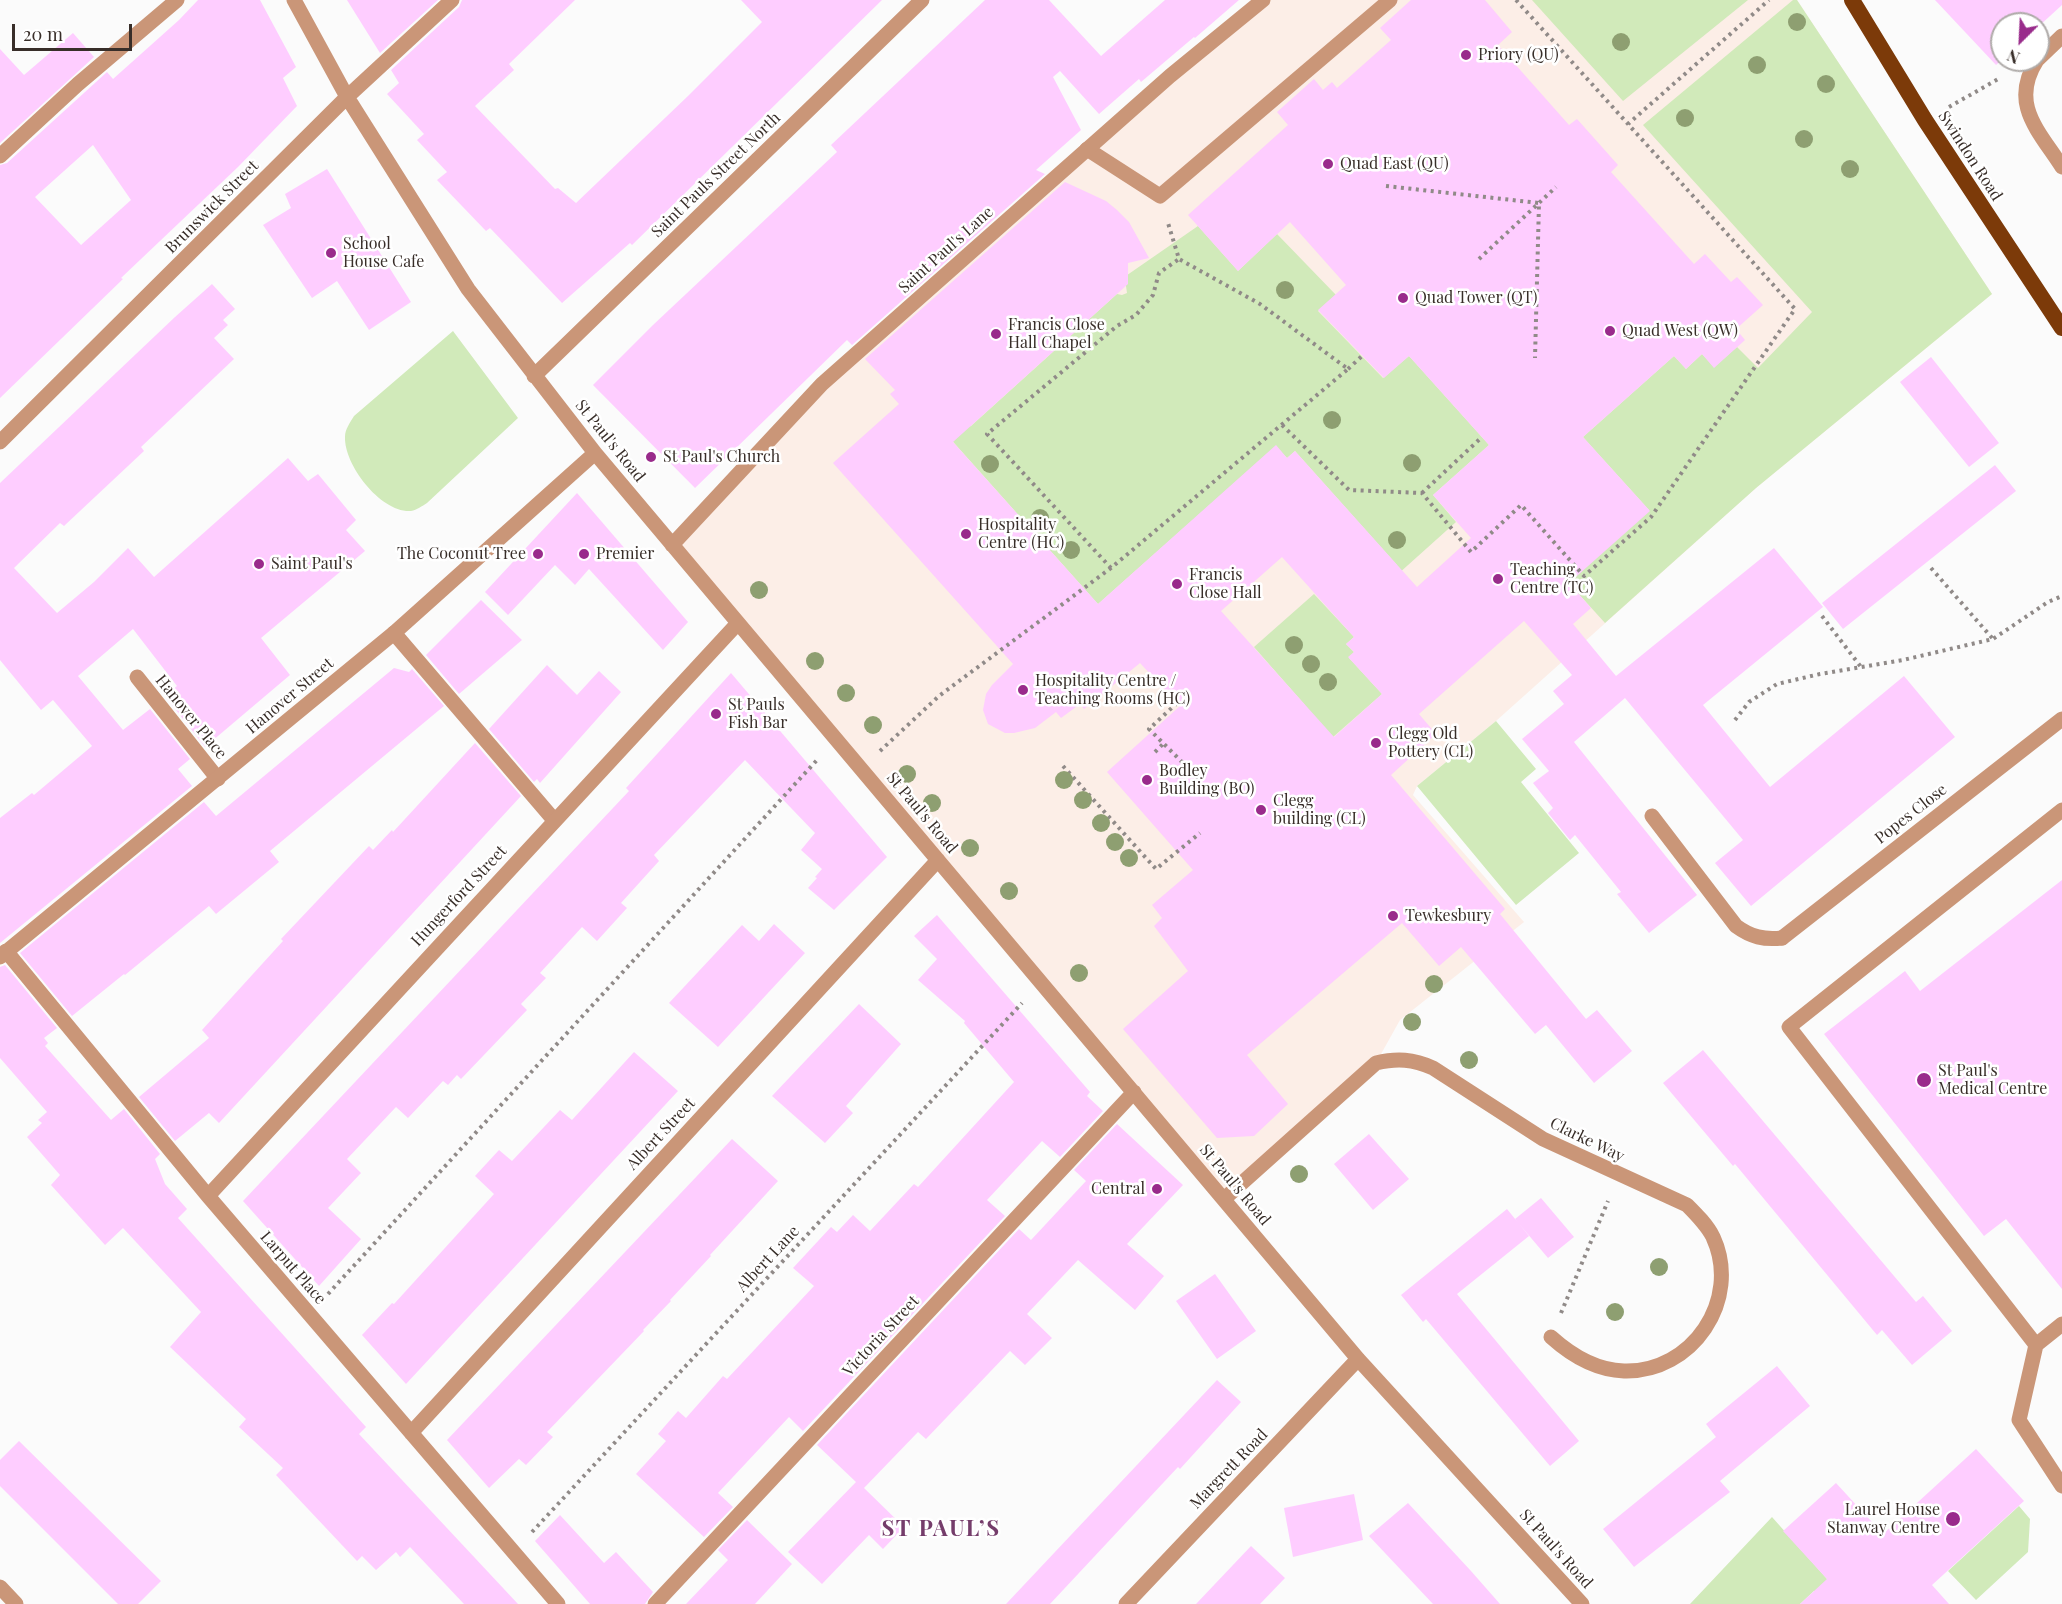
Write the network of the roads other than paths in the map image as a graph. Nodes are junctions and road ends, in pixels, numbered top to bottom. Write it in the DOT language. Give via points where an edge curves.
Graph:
graph roads {
  1 [pos="177,0"];
  2 [pos="294,0"];
  3 [pos="452,0"];
  4 [pos="922,0"];
  5 [pos="1263,0"];
  6 [pos="1390,0"];
  7 [pos="1852,0"];
  8 [pos="2062,36"];
  9 [pos="2050,48"];
  10 [pos="2031,72"];
  11 [pos="347,97"];
  12 [pos="1087,149"];
  13 [pos="0,156"];
  14 [pos="2062,167"];
  15 [pos="2062,328"];
  16 [pos="534,376"];
  17 [pos="0,442"];
  18 [pos="595,453"];
  19 [pos="672,546"];
  20 [pos="738,623"];
  21 [pos="394,633"];
  22 [pos="137,678"];
  23 [pos="2062,719"];
  24 [pos="218,779"];
  25 [pos="2062,810"];
  26 [pos="1652,816"];
  27 [pos="554,820"];
  28 [pos="938,860"];
  29 [pos="3,954"];
  30 [pos="1134,1092"];
  31 [pos="208,1196"];
  32 [pos="1224,1199"];
  33 [pos="2061,1327"];
  34 [pos="1551,1337"];
  35 [pos="2036,1345"];
  36 [pos="1358,1359"];
  37 [pos="411,1433"];
  38 [pos="2062,1486"];
  39 [pos="0,1587"];
  40 [pos="16,1604"];
  41 [pos="558,1604"];
  42 [pos="655,1604"];
  43 [pos="1126,1604"];
  44 [pos="1582,1604"];
  1 -- 13 [label="street"];
  2 -- 11 [label="street, St Paul's Road"];
  3 -- 11 [label="street, Brunswick Street"];
  4 -- 16 [label="street, Saint Pauls Street North"];
  5 -- 12 [label="street, Saint Paul's Lane"];
  6 -- 12 [label="street" via="1160,196"];
  7 -- 15 [label="highway, Swindon Road" via="1925,120"];
  8 -- 9 [label="street"];
  10 -- 14 [label="street" via="2025,96 2027,112"];
  11 -- 16 [label="street, St Paul's Road" via="468,289"];
  11 -- 17 [label="street, Brunswick Street"];
  12 -- 19 [label="street, Saint Paul's Lane" via="822,384"];
  16 -- 18 [label="street, St Paul's Road"];
  18 -- 19 [label="street, St Paul's Road"];
  18 -- 21 [label="street, Hanover Street"];
  19 -- 20 [label="street, St Paul's Road"];
  20 -- 27 [label="street, Hungerford Street"];
  20 -- 28 [label="street, St Paul's Road"];
  21 -- 24 [label="street, Hanover Street"];
  21 -- 27 [label="street"];
  22 -- 24 [label="street, Hanover Place"];
  23 -- 26 [label="street, Popes Close" via="1782,938 1758,938 1736,926"];
  24 -- 29 [label="street, Hanover Street"];
  25 -- 35 [label="street" via="1789,1027"];
  27 -- 31 [label="street, Hungerford Street"];
  28 -- 30 [label="street, St Paul's Road"];
  28 -- 37 [label="street, Albert Street"];
  29 -- 31 [label="street, Larput Place"];
  30 -- 32 [label="street, St Paul's Road"];
  30 -- 42 [label="street, Victoria Street"];
  31 -- 37 [label="street, Larput Place"];
  32 -- 34 [label="street, Clarke Way" via="1376,1064 1406,1059 1420,1062 1543,1139 1688,1205 1713,1237 1721,1277 1719,1298 1712,1318 1685,1352 1666,1363 1623,1371 1583,1360"];
  32 -- 36 [label="street, St Paul's Road"];
  33 -- 35 [label="street"];
  35 -- 38 [label="street" via="2019,1420"];
  36 -- 43 [label="street, Margrett Road"];
  36 -- 44 [label="street, St Paul's Road"];
  37 -- 41 [label="street, Larput Place"];
  39 -- 40 [label="street"];
}
